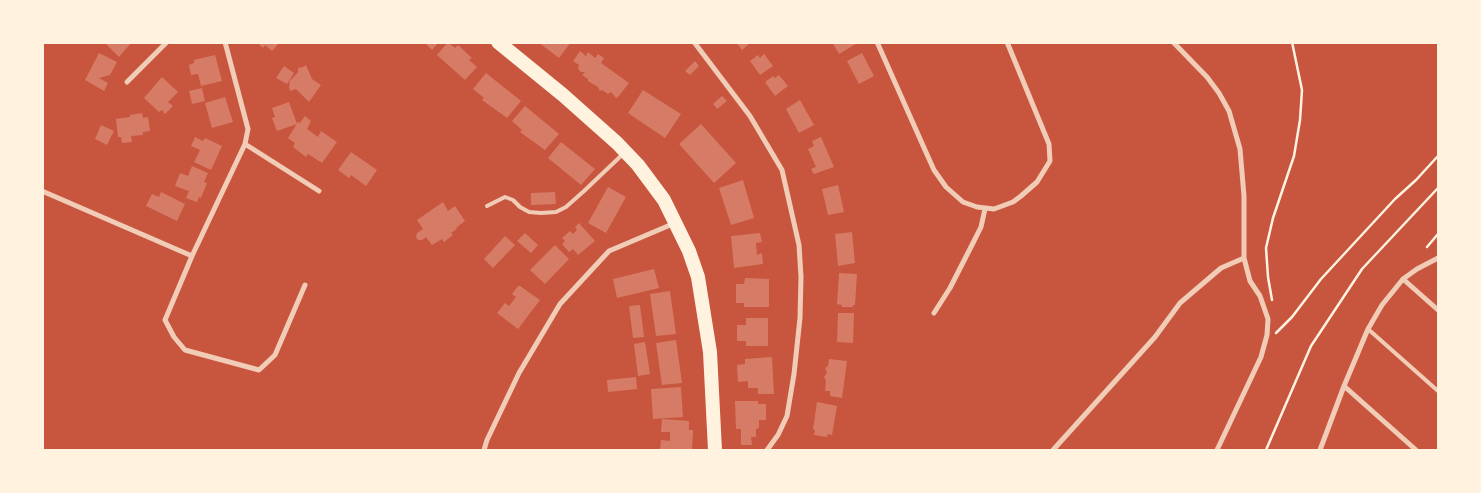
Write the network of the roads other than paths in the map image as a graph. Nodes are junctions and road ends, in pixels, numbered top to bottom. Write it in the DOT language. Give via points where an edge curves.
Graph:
graph roads {
  1 [pos="167,42"];
  2 [pos="225,42"];
  3 [pos="498,42"];
  4 [pos="694,42"];
  5 [pos="877,42"];
  6 [pos="1007,42"];
  7 [pos="1173,42"];
  8 [pos="127,82"];
  9 [pos="245,144"];
  10 [pos="626,151"];
  11 [pos="319,191"];
  12 [pos="42,192"];
  13 [pos="487,206"];
  14 [pos="985,209"];
  15 [pos="675,222"];
  16 [pos="192,256"];
  17 [pos="1244,258"];
  18 [pos="1438,258"];
  19 [pos="1403,279"];
  20 [pos="305,286"];
  21 [pos="1438,310"];
  22 [pos="934,313"];
  23 [pos="1368,329"];
  24 [pos="1344,386"];
  25 [pos="1438,391"];
  26 [pos="484,450"];
  27 [pos="714,450"];
  28 [pos="767,450"];
  29 [pos="1053,450"];
  30 [pos="1216,450"];
  31 [pos="1320,450"];
  32 [pos="1416,450"];
  1 -- 8 [label="street"];
  2 -- 9 [label="street" via="248,129"];
  3 -- 10 [label="highway"];
  4 -- 28 [label="street" via="750,116 782,170 799,245 800,318 794,374 787,416"];
  5 -- 14 [label="street" via="934,170 957,198"];
  6 -- 14 [label="street" via="1049,144 1050,161 1037,182 1021,196 1004,206"];
  7 -- 17 [label="street" via="1207,77 1229,111 1240,149"];
  9 -- 11 [label="street"];
  9 -- 16 [label="street"];
  10 -- 13 [label="lane" via="566,207 556,212 529,212 506,197"];
  10 -- 15 [label="highway" via="652,182"];
  12 -- 16 [label="street"];
  14 -- 22 [label="street" via="981,227"];
  15 -- 26 [label="street" via="609,251 560,304 519,373"];
  15 -- 27 [label="highway" via="698,277 710,352"];
  16 -- 20 [label="street" via="165,320 174,337 185,350 259,370 275,355"];
  17 -- 29 [label="street" via="1220,268 1180,303 1155,337"];
  17 -- 30 [label="street" via="1250,281 1260,296 1268,319 1262,357"];
  18 -- 19 [label="street"];
  19 -- 21 [label="street"];
  19 -- 23 [label="street"];
  23 -- 24 [label="street"];
  23 -- 25 [label="lane"];
  24 -- 31 [label="street"];
  24 -- 32 [label="street"];
}
